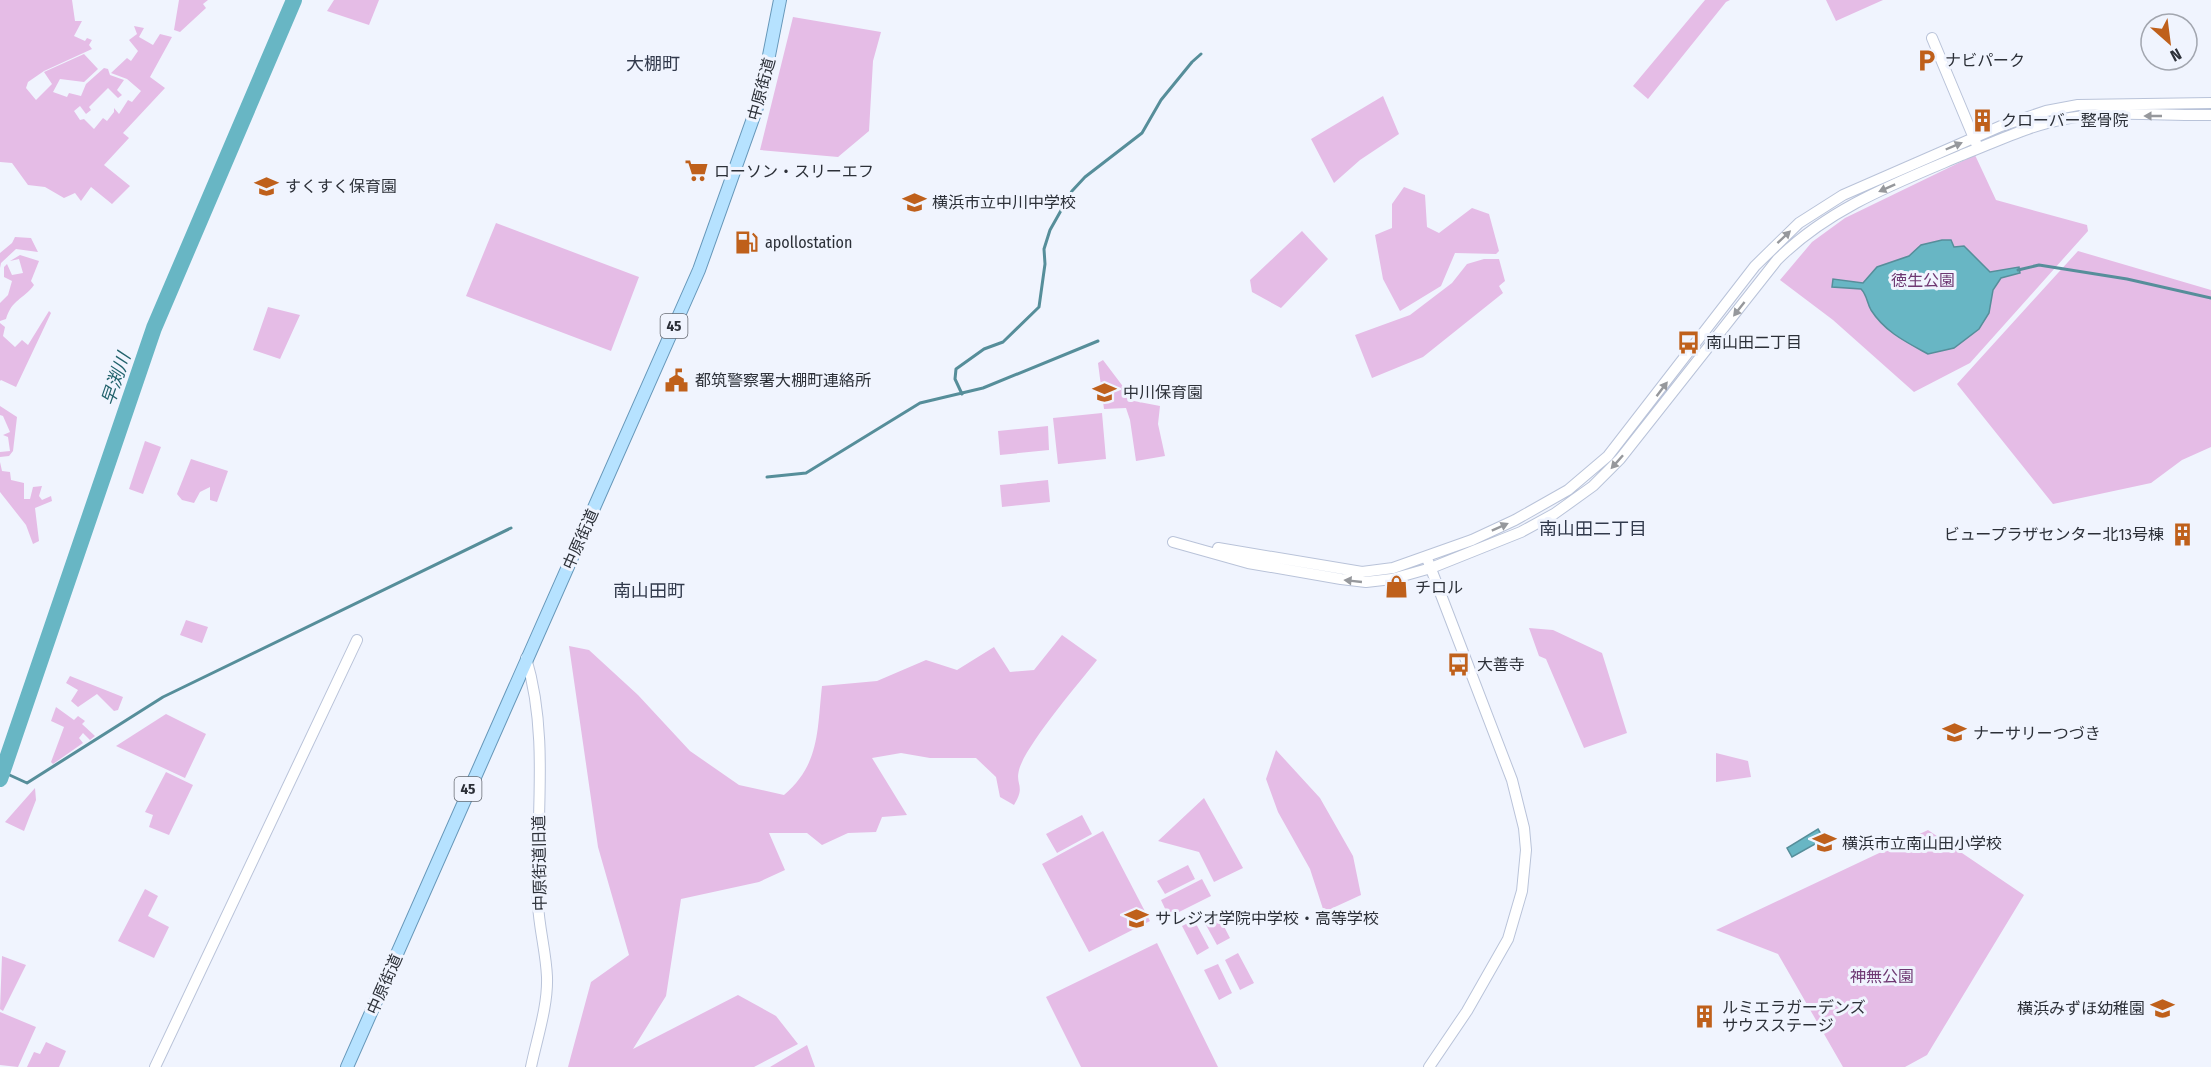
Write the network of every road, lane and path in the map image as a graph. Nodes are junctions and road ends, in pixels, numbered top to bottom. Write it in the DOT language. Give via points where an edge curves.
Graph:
graph roads {
  1 [pos="780,0"];
  2 [pos="1932,38"];
  3 [pos="2211,103"];
  4 [pos="2211,115"];
  5 [pos="1974,137"];
  6 [pos="1979,148"];
  7 [pos="1429,563"];
  8 [pos="357,640"];
  9 [pos="526,658"];
  10 [pos="155,1067"];
  11 [pos="347,1067"];
  12 [pos="531,1067"];
  13 [pos="1429,1067"];
  1 -- 9 [label="main road, 中原街道 / 45" via="761,96 712,236"];
  2 -- 5 [label="street"];
  3 -- 5 [label="street" via="2078,105 2034,114"];
  4 -- 6 [label="street, one-way" via="2072,117 2032,127"];
  5 -- 6 [label="street"];
  7 -- 5 [label="street, one-way" via="1568,490 1608,456 1755,266 1799,224 1843,195"];
  6 -- 7 [label="street, one-way" via="1851,204 1807,233 1777,260 1620,459 1593,486 1521,532"];
  7 -- 7 [label="street, one-way" via="1392,579 1366,582 1248,563 1173,542 1362,572"];
  7 -- 13 [label="street" via="1512,780 1523,819 1526,850 1522,891 1508,939"];
  8 -- 10 [label="street"];
  9 -- 11 [label="main road, 中原街道 / 45"];
  9 -- 12 [label="street, 中原街道旧道" via="538,730 538,905 547,978"];
}
